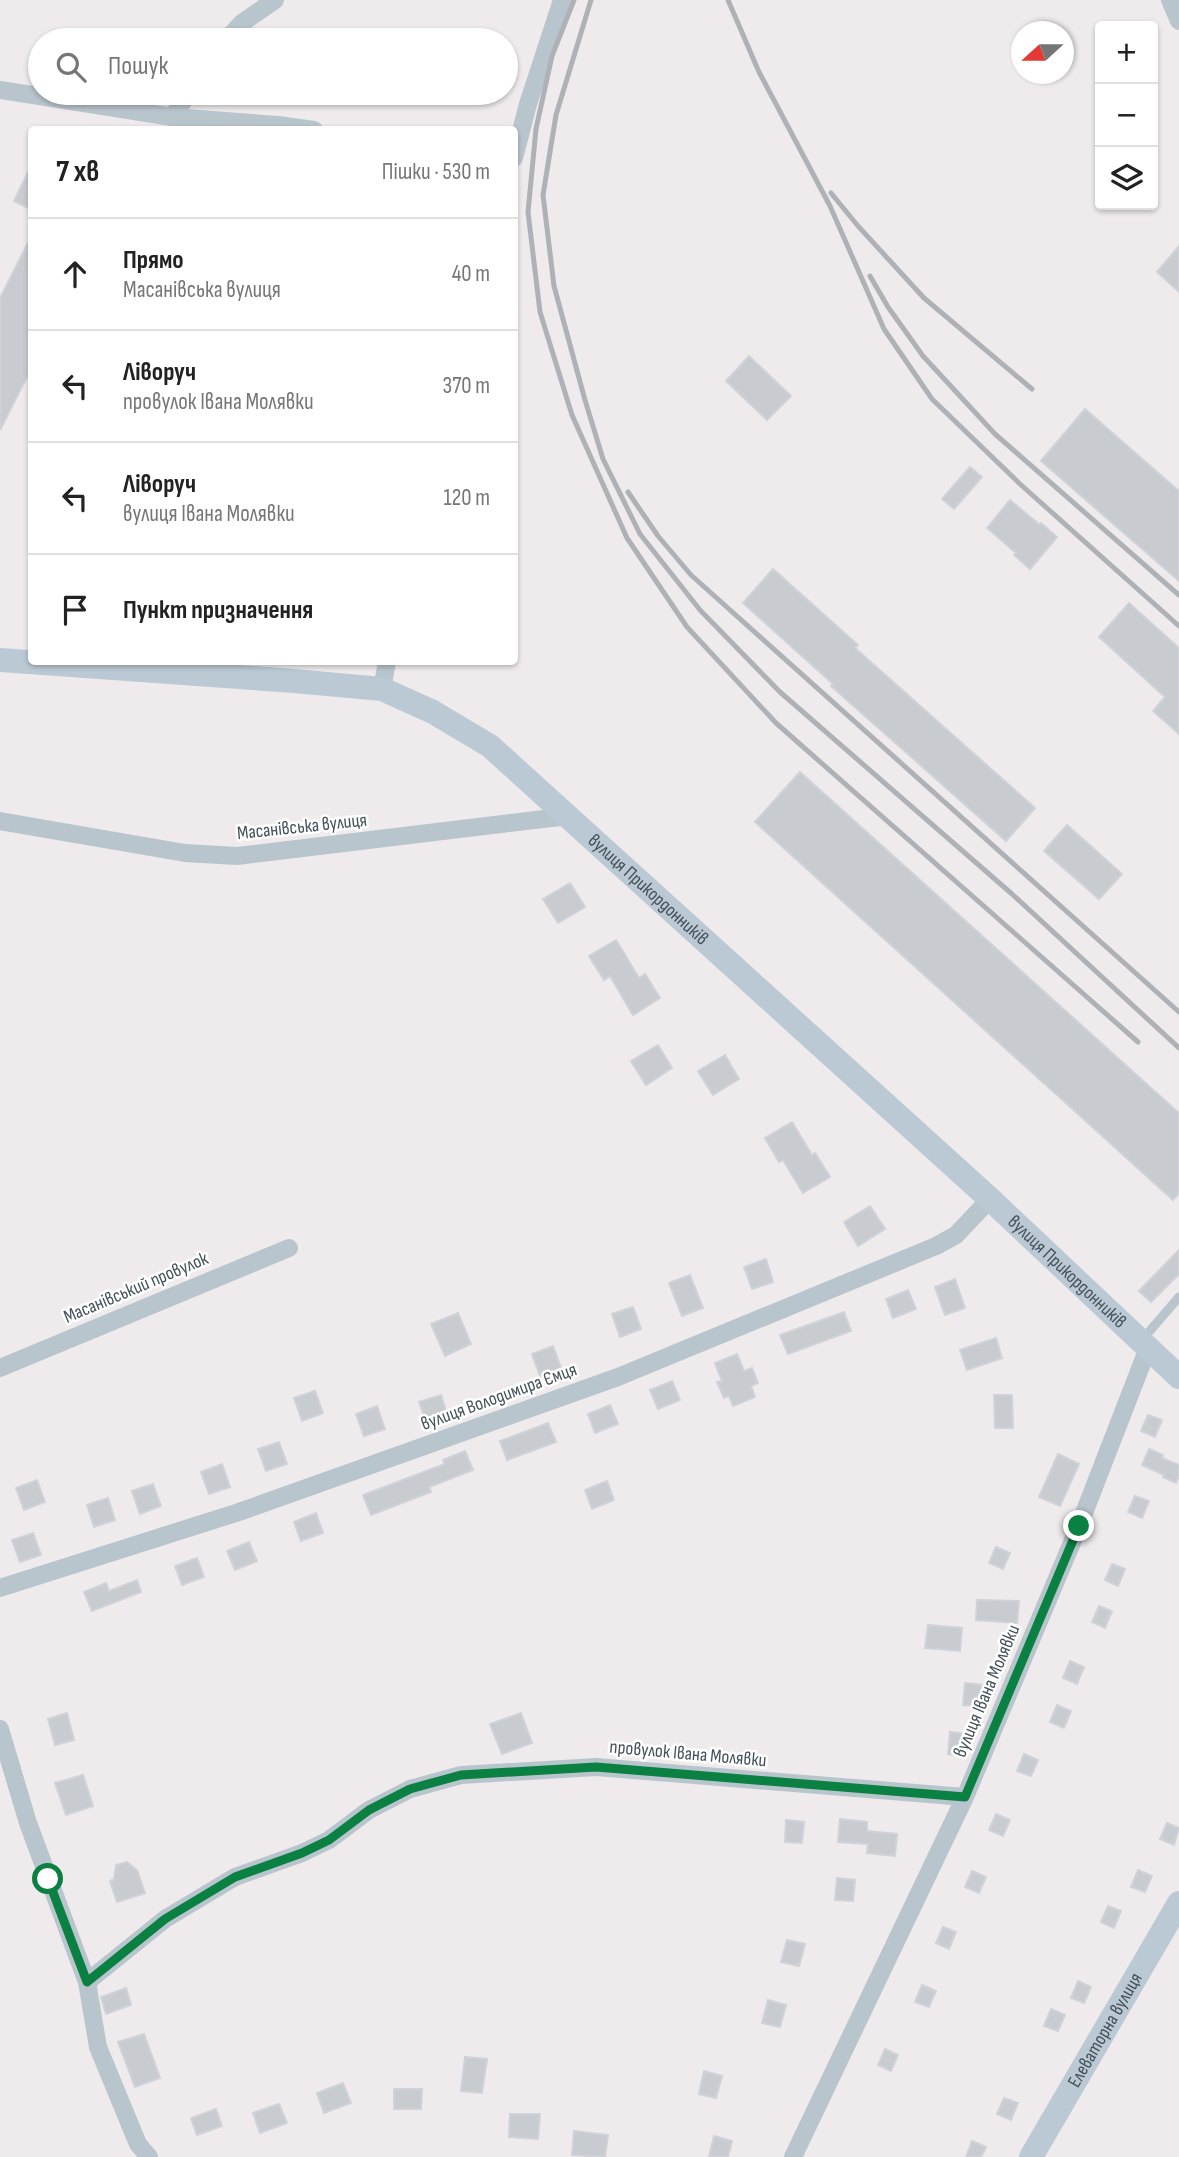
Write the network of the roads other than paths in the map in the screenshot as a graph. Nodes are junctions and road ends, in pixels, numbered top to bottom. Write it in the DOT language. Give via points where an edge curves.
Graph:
graph roads {
  1 [pos="275,0"];
  2 [pos="562,0"];
  3 [pos="1170,0"];
  4 [pos="1179,21"];
  5 [pos="237,28"];
  6 [pos="0,90"];
  7 [pos="28,94"];
  8 [pos="96,105"];
  9 [pos="180,105"];
  10 [pos="172,117"];
  11 [pos="285,126"];
  12 [pos="518,143"];
  13 [pos="0,660"];
  14 [pos="28,662"];
  15 [pos="70,665"];
  16 [pos="386,665"];
  17 [pos="382,689"];
  18 [pos="568,816"];
  19 [pos="0,821"];
  20 [pos="990,1199"];
  21 [pos="289,1248"];
  22 [pos="1179,1297"];
  23 [pos="1144,1345"];
  24 [pos="0,1368"];
  25 [pos="1179,1377"];
  26 [pos="0,1588"];
  27 [pos="0,1729"];
  28 [pos="965,1797"];
  29 [pos="1179,1903"];
  30 [pos="87,1982"];
  31 [pos="149,2157"];
  32 [pos="793,2157"];
  33 [pos="1031,2157"];
  1 -- 5 [label="street"];
  2 -- 12 [label="street"];
  3 -- 4 [label="street"];
  6 -- 7 [label="street"];
  8 -- 10 [label="street"];
  9 -- 10 [label="street"];
  10 -- 11 [label="street"];
  13 -- 14 [label="street, вулиця Прикордонників"];
  15 -- 17 [label="street, вулиця Прикордонників"];
  16 -- 17 [label="street"];
  17 -- 18 [label="street, вулиця Прикордонників" via="490,746"];
  18 -- 19 [label="street, Масанівська вулиця" via="237,856 186,853"];
  18 -- 20 [label="street, вулиця Прикордонників"];
  20 -- 23 [label="street, вулиця Прикордонників"];
  20 -- 26 [label="street, вулиця Володимира Ємця" via="956,1235 936,1246 618,1377 239,1512"];
  21 -- 24 [label="street, Масанівський провулок"];
  22 -- 23 [label="lane"];
  23 -- 25 [label="street, вулиця Прикордонників"];
  23 -- 28 [label="street, вулиця Івана Молявки" via="1079,1526"];
  27 -- 30 [label="street" via="28,1823"];
  28 -- 30 [label="street, провулок Івана Молявки" via="596,1767 461,1775 410,1789 369,1810 329,1840 235,1877 165,1919"];
  28 -- 32 [label="street, вулиця Івана Молявки"];
  29 -- 33 [label="street, Елеваторна вулиця"];
  30 -- 31 [label="street" via="98,2047 138,2144"];
}
